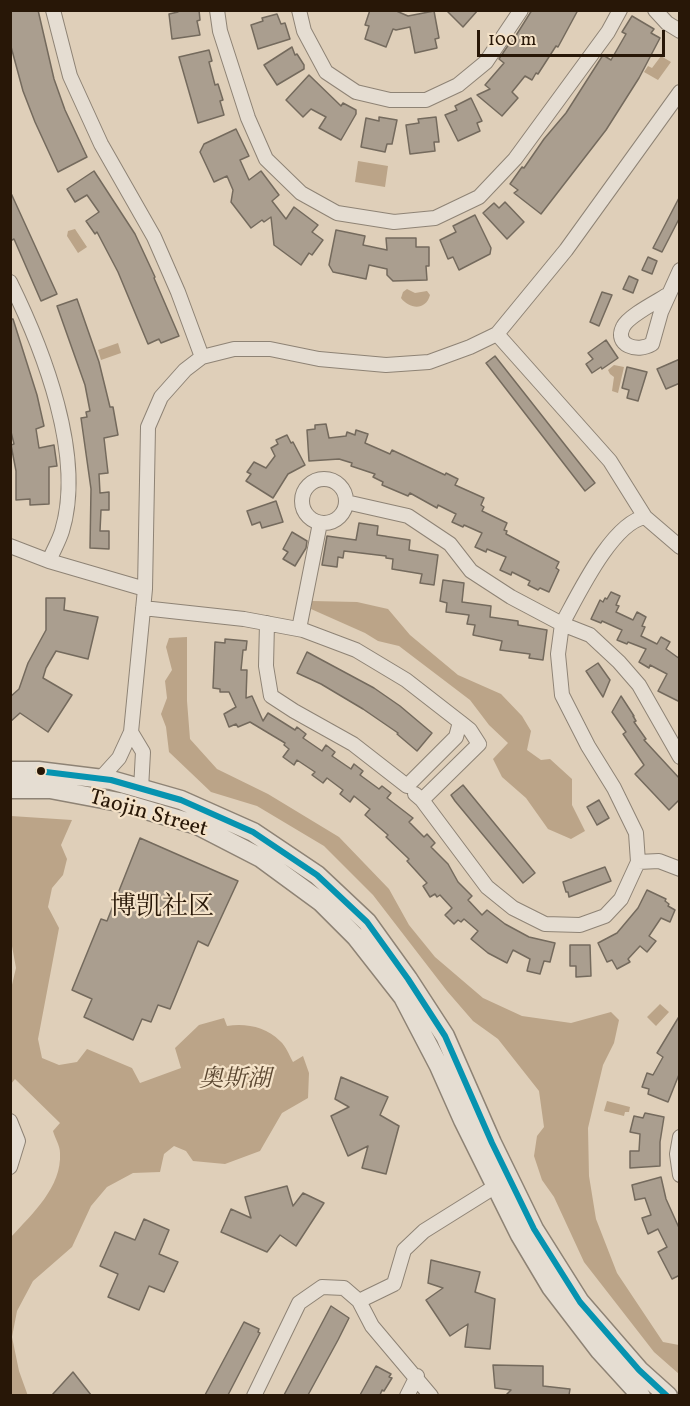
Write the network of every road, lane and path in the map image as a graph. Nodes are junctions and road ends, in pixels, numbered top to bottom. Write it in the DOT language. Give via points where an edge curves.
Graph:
graph roads {
  1 [pos="53,10"];
  2 [pos="216,10"];
  3 [pos="299,10"];
  4 [pos="521,10"];
  5 [pos="620,10"];
  6 [pos="655,10"];
  7 [pos="680,31"];
  8 [pos="680,92"];
  9 [pos="680,270"];
  10 [pos="10,282"];
  11 [pos="669,294"];
  12 [pos="497,334"];
  13 [pos="202,357"];
  14 [pos="346,502"];
  15 [pos="645,517"];
  16 [pos="320,523"];
  17 [pos="10,546"];
  18 [pos="680,547"];
  19 [pos="49,561"];
  20 [pos="145,589"];
  21 [pos="143,609"];
  22 [pos="267,623"];
  23 [pos="562,624"];
  24 [pos="299,629"];
  25 [pos="460,722"];
  26 [pos="131,732"];
  27 [pos="680,757"];
  28 [pos="10,771"];
  29 [pos="100,779"];
  30 [pos="133,786"];
  31 [pos="407,786"];
  32 [pos="10,789"];
  33 [pos="422,800"];
  34 [pos="119,802"];
  35 [pos="638,862"];
  36 [pos="680,869"];
  37 [pos="453,1075"];
  38 [pos="10,1121"];
  39 [pos="680,1137"];
  40 [pos="10,1167"];
  41 [pos="680,1175"];
  42 [pos="496,1186"];
  43 [pos="359,1301"];
  44 [pos="417,1376"];
  45 [pos="254,1395"];
  46 [pos="407,1395"];
  47 [pos="431,1395"];
  48 [pos="641,1395"];
  49 [pos="668,1395"];
  1 -- 13 [label="street" via="70,76 100,144 154,237"];
  2 -- 5 [label="street" via="248,118 266,159 301,193 337,213 394,222 435,218 479,198 515,159"];
  3 -- 4 [label="street" via="304,32 326,72 356,92 390,100 426,100 458,85 486,62"];
  6 -- 7 [label="street"];
  8 -- 12 [label="street" via="566,250"];
  9 -- 11 [label="street"];
  10 -- 19 [label="street" via="45,365 67,454 68,495 62,531"];
  12 -- 13 [label="street" via="429,363 386,365 319,359 270,349 234,349"];
  12 -- 15 [label="street" via="610,461"];
  13 -- 20 [label="street" via="161,397 148,427"];
  14 -- 16 [label="street" via="335,521"];
  14 -- 16 [label="street" via="336,482 322,479 309,484 302,497 304,511"];
  14 -- 23 [label="street" via="408,516 450,544 471,571"];
  15 -- 18 [label="street"];
  15 -- 23 [label="street" via="636,519 608,545"];
  16 -- 24 [label="street"];
  17 -- 19 [label="street"];
  19 -- 20 [label="street"];
  20 -- 21 [label="street"];
  21 -- 22 [label="street"];
  21 -- 26 [label="street"];
  22 -- 24 [label="street"];
  22 -- 31 [label="street" via="266,666 271,696 353,744"];
  23 -- 27 [label="street" via="590,635 639,685"];
  23 -- 35 [label="street" via="558,654 562,695 636,834"];
  24 -- 25 [label="street" via="356,650 406,680"];
  25 -- 31 [label="street" via="456,737"];
  25 -- 33 [label="street" via="479,744"];
  26 -- 29 [label="street" via="119,758"];
  26 -- 30 [label="street" via="143,752"];
  28 -- 29 [label="street, Taojin Street"];
  29 -- 30 [label="street, Taojin Street"];
  30 -- 34 [label="street"];
  30 -- 37 [label="street, Taojin Street" via="181,800 253,832 316,875 367,922 408,979 445,1036"];
  31 -- 33 [label="street"];
  32 -- 34 [label="street, Taojin Street" via="50,789"];
  33 -- 35 [label="street" via="487,887 513,908 545,924 580,925 605,916 621,899"];
  34 -- 37 [label="street, Taojin Street" via="197,825 261,858 321,902 356,937 402,997"];
  35 -- 36 [label="street" via="659,861"];
  37 -- 42 [label="street, Taojin Street"];
  37 -- 49 [label="street, Taojin Street" via="534,1229 580,1302 639,1370"];
  38 -- 40 [label="street" via="18,1141"];
  39 -- 41 [label="street" via="676,1154"];
  42 -- 43 [label="street" via="424,1232 404,1250 394,1284"];
  42 -- 48 [label="street, Taojin Street" via="551,1287 600,1351"];
  43 -- 44 [label="street" via="372,1326"];
  43 -- 45 [label="street" via="344,1288 322,1287 299,1303"];
  44 -- 46 [label="street"];
  44 -- 47 [label="street"];
}
